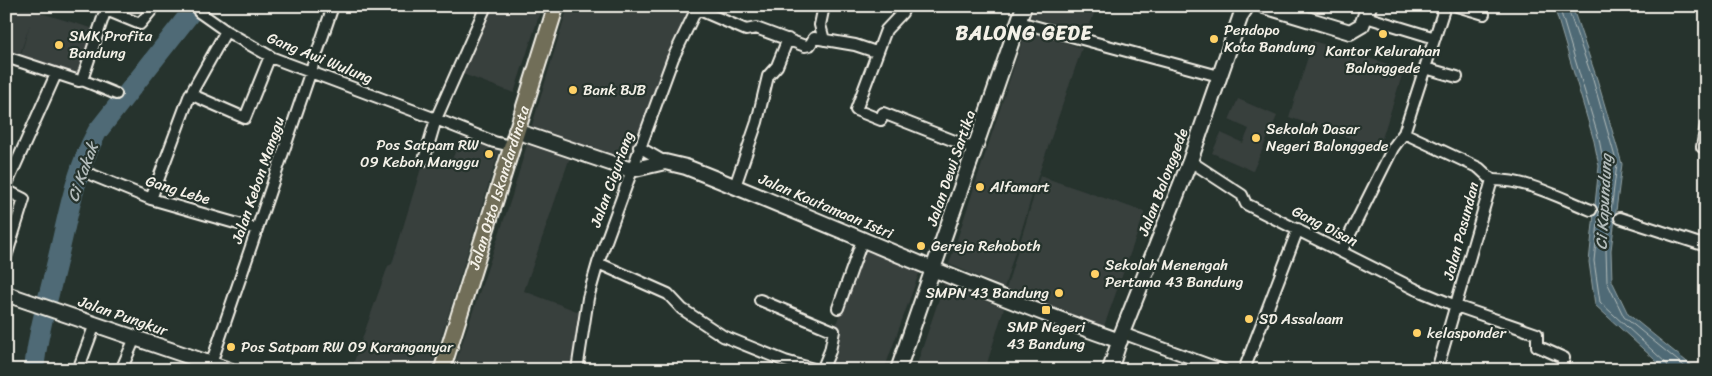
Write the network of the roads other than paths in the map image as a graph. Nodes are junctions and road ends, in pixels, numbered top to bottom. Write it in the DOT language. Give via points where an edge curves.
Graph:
graph roads {
  1 [pos="155,6"];
  2 [pos="333,6"];
  3 [pos="486,6"];
  4 [pos="556,6"];
  5 [pos="824,6"];
  6 [pos="905,6"];
  7 [pos="1024,6"];
  8 [pos="1247,6"];
  9 [pos="1264,6"];
  10 [pos="1445,6"];
  11 [pos="1457,6"];
  12 [pos="107,8"];
  13 [pos="698,8"];
  14 [pos="199,12"];
  15 [pos="1367,12"];
  16 [pos="1484,14"];
  17 [pos="1019,22"];
  18 [pos="226,31"];
  19 [pos="1435,38"];
  20 [pos="788,39"];
  21 [pos="824,40"];
  22 [pos="876,52"];
  23 [pos="270,56"];
  24 [pos="6,57"];
  25 [pos="1425,68"];
  26 [pos="310,73"];
  27 [pos="56,74"];
  28 [pos="1219,76"];
  29 [pos="1457,77"];
  30 [pos="82,80"];
  31 [pos="116,94"];
  32 [pos="190,94"];
  33 [pos="436,119"];
  34 [pos="1706,125"];
  35 [pos="516,131"];
  36 [pos="1404,134"];
  37 [pos="511,146"];
  38 [pos="639,147"];
  39 [pos="1706,148"];
  40 [pos="975,149"];
  41 [pos="424,160"];
  42 [pos="1190,161"];
  43 [pos="665,162"];
  44 [pos="631,170"];
  45 [pos="92,175"];
  46 [pos="1492,180"];
  47 [pos="736,186"];
  48 [pos="6,188"];
  49 [pos="151,199"];
  50 [pos="1592,210"];
  51 [pos="1620,218"];
  52 [pos="256,229"];
  53 [pos="1298,229"];
  54 [pos="863,238"];
  55 [pos="1706,246"];
  56 [pos="1341,252"];
  57 [pos="6,257"];
  58 [pos="598,263"];
  59 [pos="932,270"];
  60 [pos="12,296"];
  61 [pos="760,300"];
  62 [pos="1456,306"];
  63 [pos="838,308"];
  64 [pos="95,327"];
  65 [pos="1121,337"];
  66 [pos="135,338"];
  67 [pos="211,364"];
  68 [pos="78,370"];
  69 [pos="121,370"];
  70 [pos="229,370"];
  71 [pos="442,370"];
  72 [pos="577,370"];
  73 [pos="817,370"];
  74 [pos="822,370"];
  75 [pos="898,370"];
  76 [pos="1110,370"];
  77 [pos="1223,370"];
  78 [pos="1244,370"];
  79 [pos="1437,370"];
  80 [pos="1561,370"];
  1 -- 12 [label="street" via="140,24"];
  2 -- 26 [label="street, Jalan Kebon Manggu"];
  3 -- 33 [label="street"];
  4 -- 35 [label="main road, Jalan Otto Iskandardinata"];
  5 -- 21 [label="street" via="820,25"];
  6 -- 22 [label="street" via="886,30"];
  7 -- 17 [label="street, Jalan Dewi Sartika"];
  8 -- 28 [label="street, Jalan Balonggede"];
  9 -- 15 [label="street" via="1350,32 1358,29"];
  10 -- 19 [label="street"];
  11 -- 16 [label="street"];
  12 -- 30 [label="street"];
  13 -- 20 [label="street" via="746,30 756,28"];
  13 -- 38 [label="street, Jalan Ciguriang" via="673,58"];
  14 -- 18 [label="street, Gang Awi Wulung"];
  15 -- 19 [label="street"];
  17 -- 28 [label="street"];
  17 -- 40 [label="street, Jalan Dewi Sartika"];
  18 -- 23 [label="street, Gang Awi Wulung"];
  18 -- 32 [label="street"];
  19 -- 25 [label="street"];
  20 -- 21 [label="street" via="807,46 814,38"];
  20 -- 47 [label="street" via="777,66 768,76 758,122"];
  21 -- 22 [label="street"];
  22 -- 40 [label="street" via="856,110 881,120 883,113"];
  23 -- 26 [label="street, Gang Awi Wulung"];
  23 -- 32 [label="street" via="245,118"];
  24 -- 27 [label="street"];
  25 -- 29 [label="street"];
  25 -- 36 [label="street"];
  26 -- 33 [label="street, Gang Awi Wulung"];
  26 -- 52 [label="street, Jalan Kebon Manggu"];
  27 -- 30 [label="street"];
  27 -- 48 [label="street"];
  28 -- 42 [label="street, Jalan Balonggede"];
  30 -- 31 [label="street"];
  32 -- 49 [label="street"];
  33 -- 37 [label="street, Gang Awi Wulung"];
  33 -- 41 [label="street"];
  34 -- 39 [label="street" via="1702,148"];
  35 -- 37 [label="main road, Jalan Otto Iskandardinata"];
  35 -- 44 [label="street"];
  36 -- 46 [label="street, Jalan Pasundan" via="1479,168"];
  36 -- 56 [label="street" via="1393,148"];
  37 -- 71 [label="main road, Jalan Otto Iskandardinata"];
  38 -- 43 [label="street"];
  38 -- 44 [label="street, Jalan Ciguriang"];
  40 -- 59 [label="street, Jalan Dewi Sartika"];
  42 -- 53 [label="street, Gang Disan" via="1242,195 1246,204"];
  42 -- 65 [label="street, Jalan Balonggede"];
  43 -- 44 [label="street, Jalan Kautamaan Istri"];
  43 -- 47 [label="street, Jalan Kautamaan Istri"];
  44 -- 58 [label="street, Jalan Ciguriang"];
  45 -- 49 [label="street, Gang Lebe"];
  46 -- 50 [label="street" via="1522,184"];
  46 -- 62 [label="street, Jalan Pasundan"];
  47 -- 54 [label="street, Jalan Kautamaan Istri"];
  48 -- 57 [label="street" via="24,199"];
  49 -- 52 [label="street, Gang Lebe"];
  51 -- 55 [label="street"];
  52 -- 67 [label="street, Jalan Kebon Manggu"];
  53 -- 56 [label="street, Gang Disan"];
  53 -- 78 [label="street"];
  54 -- 59 [label="street, Jalan Kautamaan Istri"];
  54 -- 63 [label="street"];
  56 -- 62 [label="street, Gang Disan"];
  58 -- 72 [label="street, Jalan Ciguriang" via="588,298"];
  58 -- 73 [label="street" via="668,294 682,309 723,336"];
  59 -- 65 [label="street, Jalan Kautamaan Istri" via="1023,306"];
  59 -- 75 [label="street, Jalan Dewi Sartika"];
  60 -- 64 [label="street, Jalan Pungkur"];
  61 -- 74 [label="street" via="834,331"];
  62 -- 79 [label="street, Jalan Pasundan"];
  62 -- 80 [label="street, Gang Disan" via="1537,334 1537,346 1564,358"];
  64 -- 66 [label="street, Jalan Pungkur"];
  64 -- 68 [label="street"];
  65 -- 76 [label="street, Jalan Balonggede"];
  65 -- 77 [label="street"];
  66 -- 67 [label="street, Jalan Pungkur"];
  66 -- 69 [label="street"];
  67 -- 70 [label="street, Jalan Pungkur"];
}
